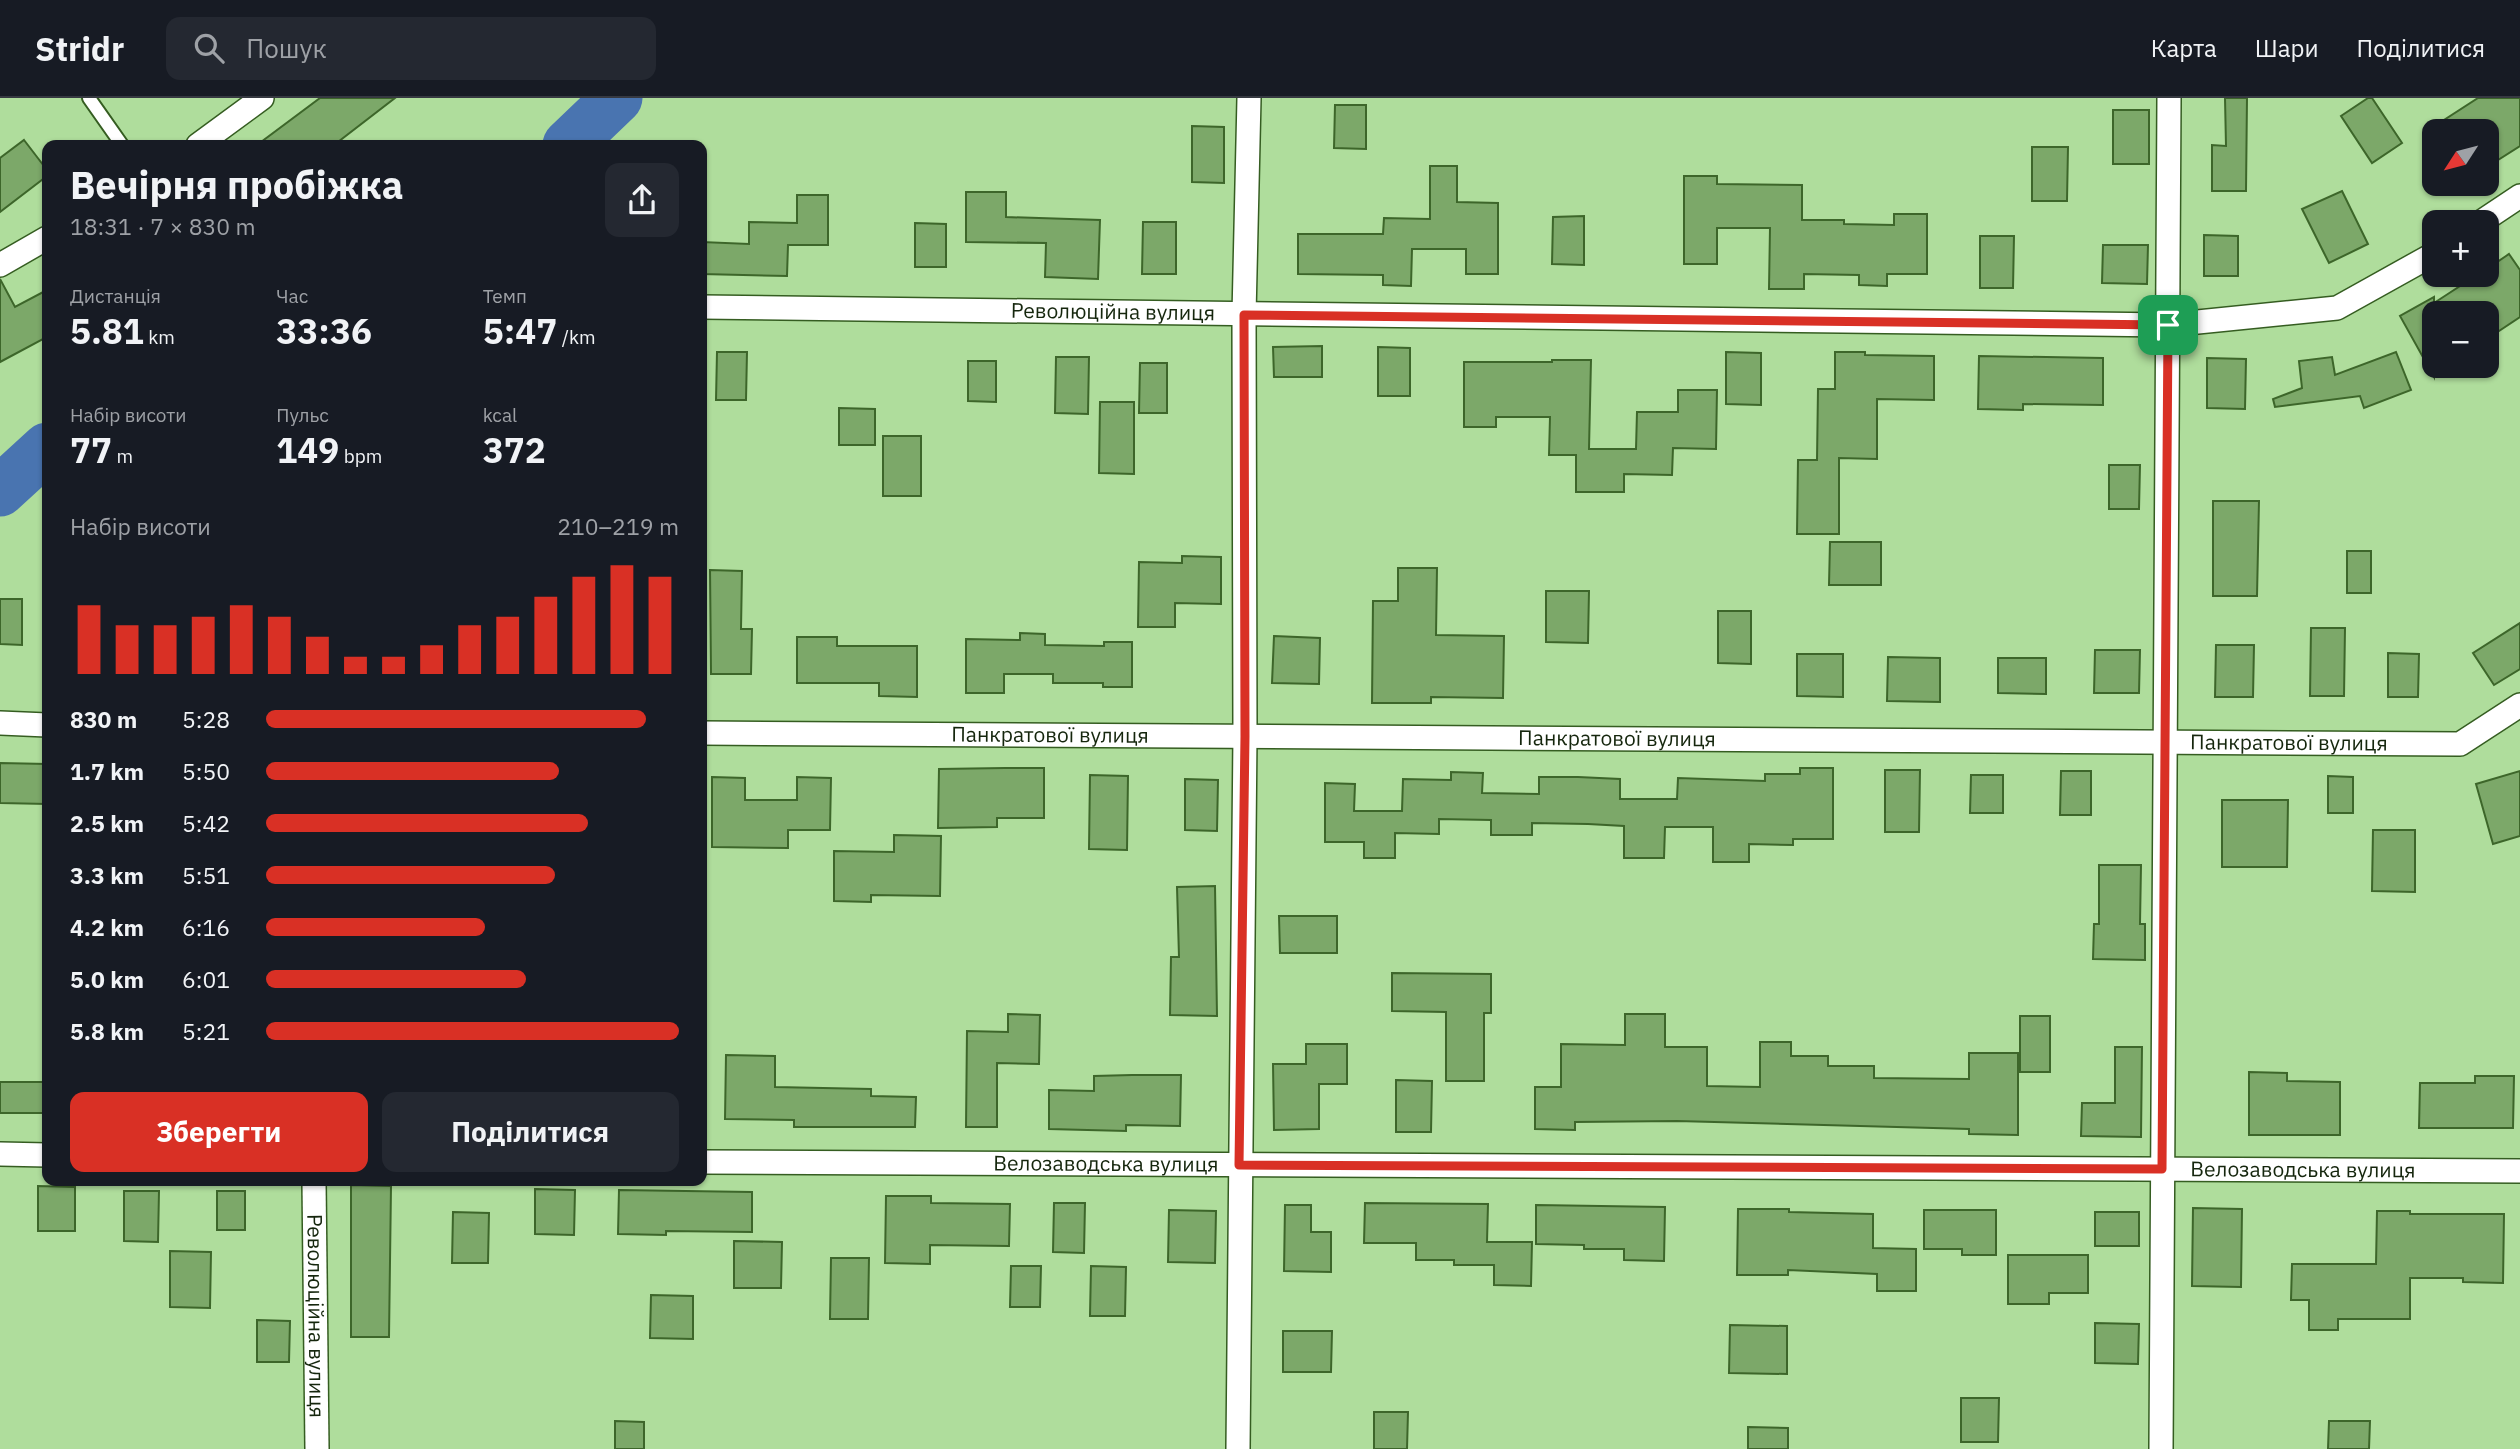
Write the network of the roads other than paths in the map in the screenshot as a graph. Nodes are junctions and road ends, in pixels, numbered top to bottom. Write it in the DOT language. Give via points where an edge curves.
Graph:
graph roads {
  1 [pos="89,98"];
  2 [pos="262,98"];
  3 [pos="1249,98"];
  4 [pos="2169,98"];
  5 [pos="118,140"];
  6 [pos="205,140"];
  7 [pos="2520,196"];
  8 [pos="2499,210"];
  9 [pos="42,241"];
  10 [pos="2422,261"];
  11 [pos="0,265"];
  12 [pos="707,307"];
  13 [pos="1244,315"];
  14 [pos="2168,325"];
  15 [pos="2520,705"];
  16 [pos="0,723"];
  17 [pos="42,725"];
  18 [pos="707,733"];
  19 [pos="1245,736"];
  20 [pos="2165,743"];
  21 [pos="0,1154"];
  22 [pos="42,1155"];
  23 [pos="707,1162"];
  24 [pos="1239,1165"];
  25 [pos="2162,1169"];
  26 [pos="2520,1171"];
  27 [pos="314,1186"];
  28 [pos="317,1449"];
  29 [pos="1238,1449"];
  30 [pos="2161,1449"];
  1 -- 5 [label="lane"];
  2 -- 6 [label="street"];
  3 -- 13 [label="street"];
  4 -- 14 [label="street"];
  7 -- 8 [label="street"];
  9 -- 11 [label="street"];
  10 -- 14 [label="street, Революційна вулиця" via="2337,308"];
  12 -- 13 [label="street, Революційна вулиця"];
  13 -- 14 [label="street, Революційна вулиця"];
  13 -- 19 [label="street"];
  14 -- 20 [label="street"];
  15 -- 20 [label="street, Панкратової вулиця" via="2460,744"];
  16 -- 17 [label="street"];
  18 -- 19 [label="street, Панкратової вулиця"];
  19 -- 20 [label="street, Панкратової вулиця"];
  19 -- 24 [label="street"];
  20 -- 25 [label="street"];
  21 -- 22 [label="street"];
  23 -- 24 [label="street, Велозаводська вулиця"];
  24 -- 25 [label="street, Велозаводська вулиця"];
  24 -- 29 [label="street"];
  25 -- 26 [label="street, Велозаводська вулиця"];
  25 -- 30 [label="street"];
  27 -- 28 [label="street, Революційна вулиця"];
}
